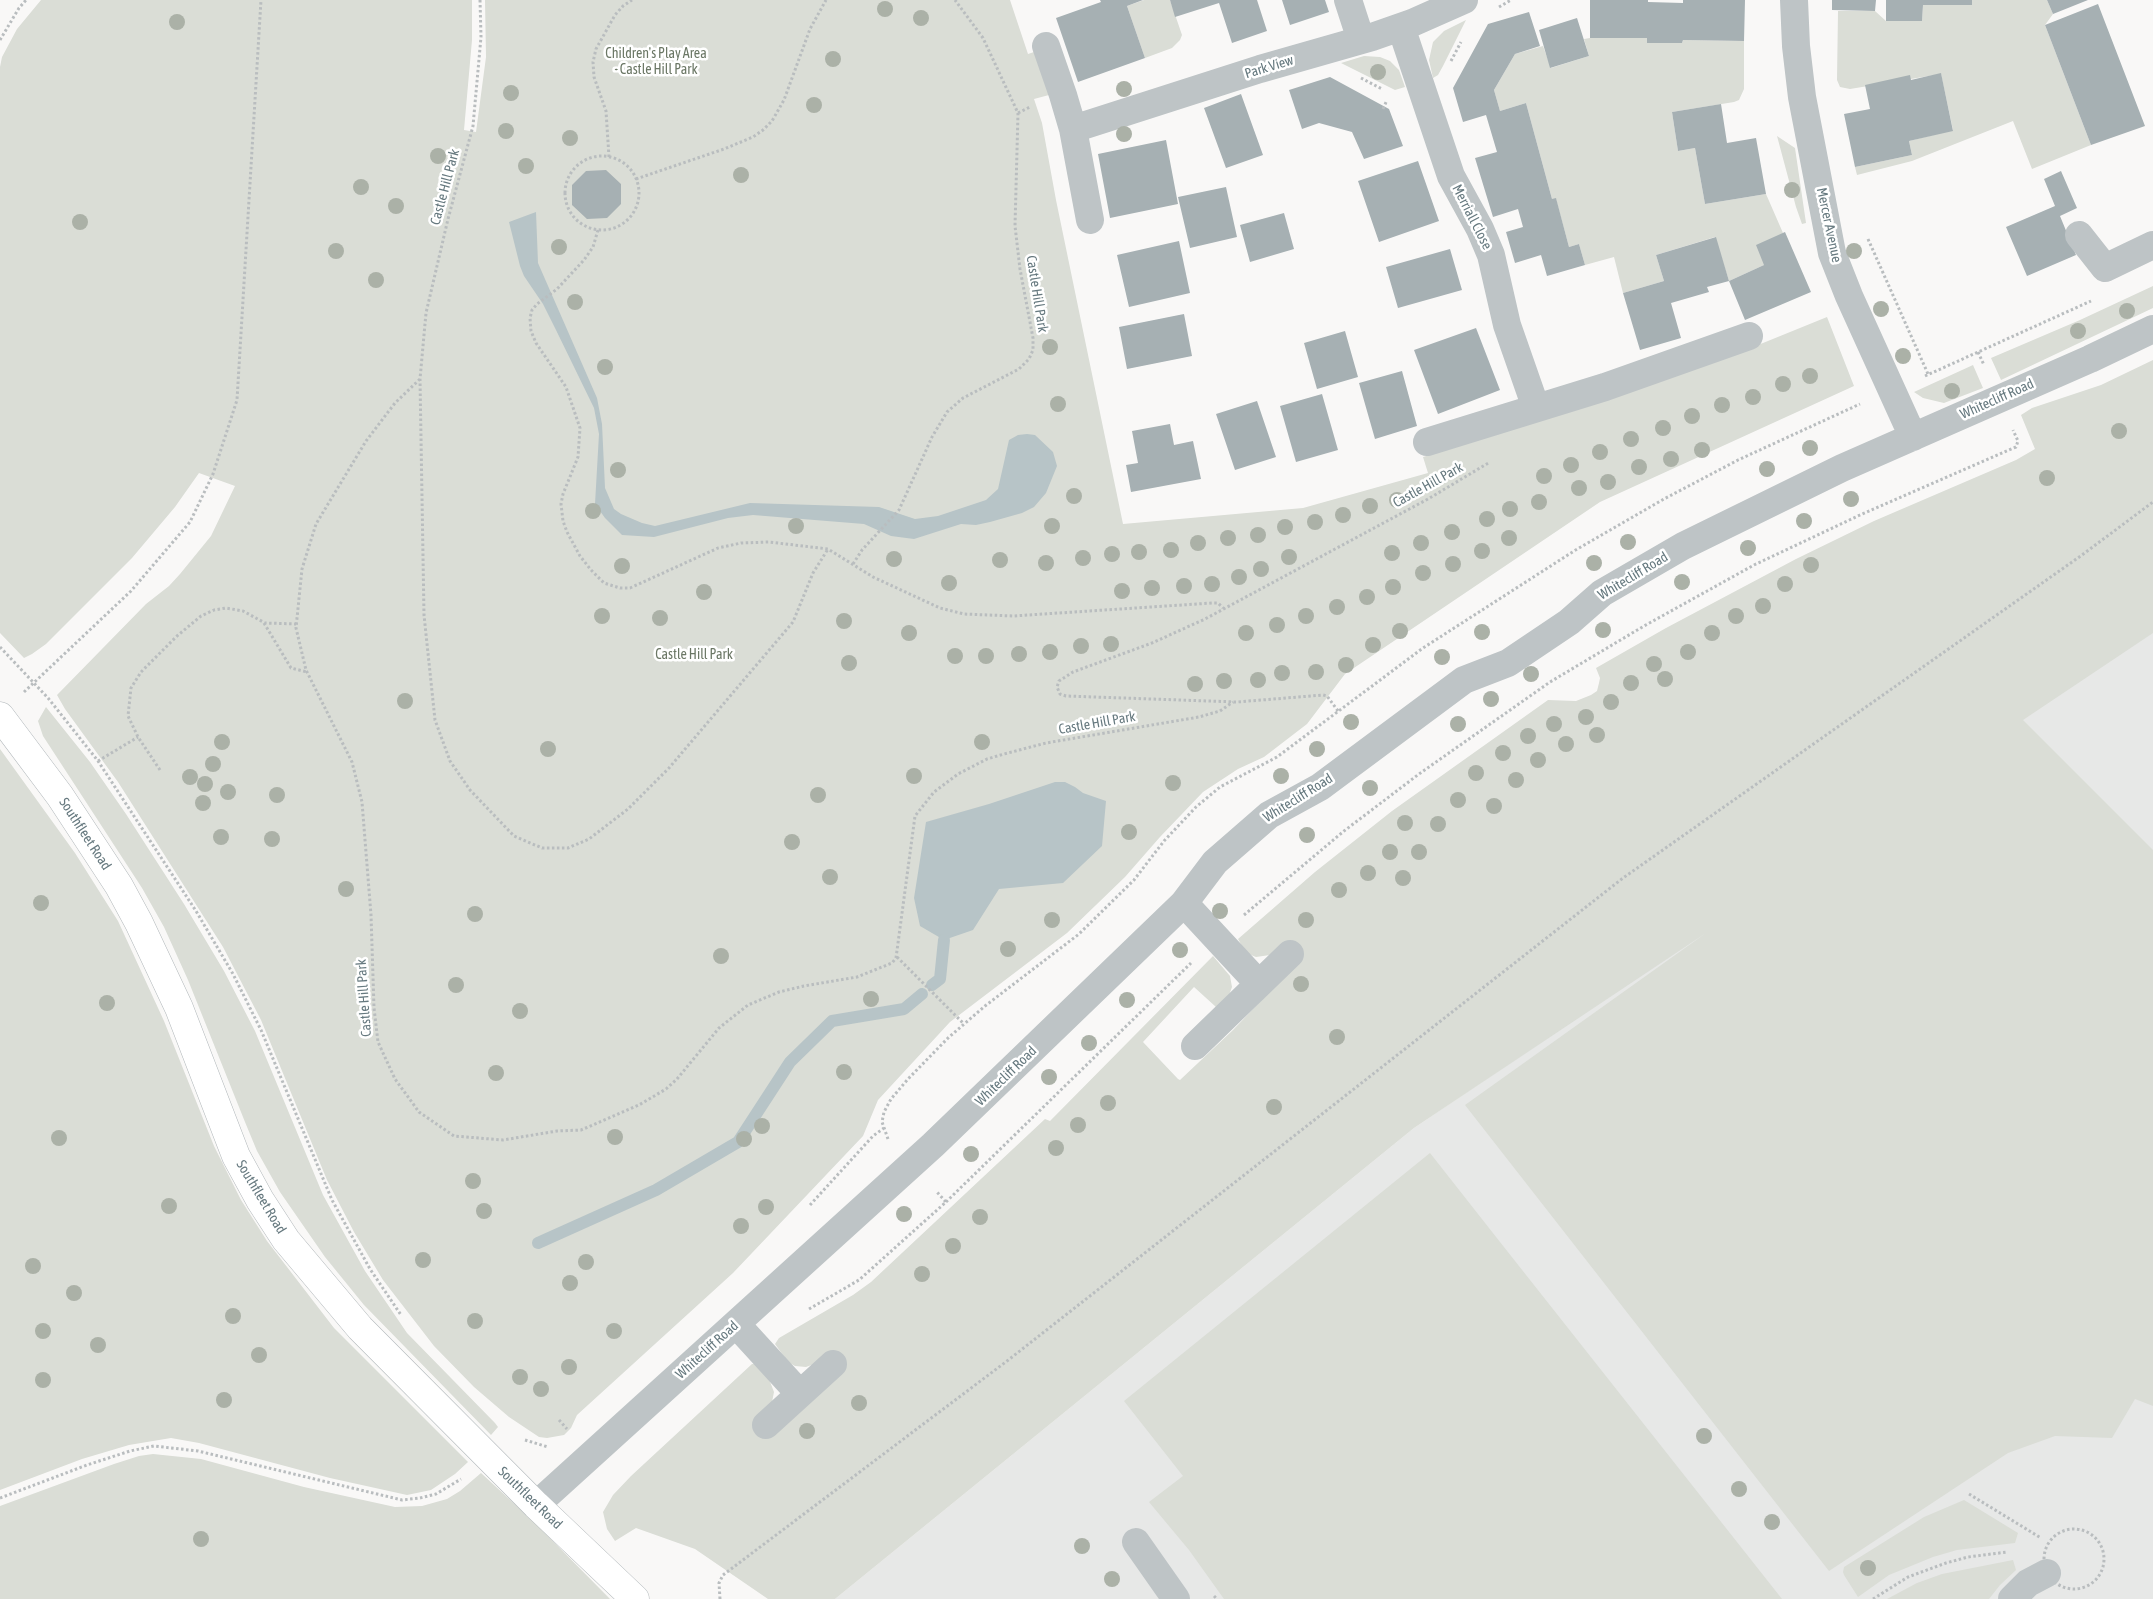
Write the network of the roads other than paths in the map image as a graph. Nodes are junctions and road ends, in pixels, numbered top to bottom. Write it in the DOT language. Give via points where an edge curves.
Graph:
graph roads {
  1 [pos="1348,0"];
  2 [pos="1464,0"];
  3 [pos="1794,0"];
  4 [pos="1400,27"];
  5 [pos="1361,40"];
  6 [pos="1046,46"];
  7 [pos="1072,128"];
  8 [pos="1090,220"];
  9 [pos="2079,235"];
  10 [pos="2153,245"];
  11 [pos="2153,329"];
  12 [pos="1750,336"];
  13 [pos="1536,408"];
  14 [pos="1913,437"];
  15 [pos="1427,442"];
  16 [pos="0,716"];
  17 [pos="1184,903"];
  18 [pos="1290,954"];
  19 [pos="1259,984"];
  20 [pos="1195,1046"];
  21 [pos="736,1324"];
  22 [pos="833,1364"];
  23 [pos="800,1394"];
  24 [pos="766,1425"];
  25 [pos="536,1505"];
  26 [pos="1136,1542"];
  27 [pos="2042,1564"];
  28 [pos="635,1599"];
  29 [pos="1176,1599"];
  30 [pos="2012,1599"];
  1 -- 5 [label="street"];
  2 -- 4 [label="street, Park View"];
  3 -- 14 [label="street, Mercer Avenue" via="1802,97 1832,253"];
  4 -- 5 [label="street, Park View"];
  4 -- 13 [label="street, Merriall Close" via="1451,176 1491,255 1505,318"];
  5 -- 7 [label="street, Park View"];
  6 -- 7 [label="street"];
  7 -- 8 [label="street"];
  9 -- 10 [label="street" via="2105,268"];
  11 -- 14 [label="street, Whitecliff Road"];
  12 -- 13 [label="street"];
  13 -- 15 [label="street"];
  14 -- 17 [label="street, Whitecliff Road" via="1784,495 1684,546 1602,593 1569,622 1503,665 1464,680 1320,787 1256,824 1215,862"];
  16 -- 25 [label="main road, Southfleet Road" via="60,796 139,922 178,1008 236,1156 286,1240 360,1328"];
  17 -- 19 [label="street"];
  17 -- 21 [label="street, Whitecliff Road" via="912,1165"];
  18 -- 19 [label="street"];
  19 -- 20 [label="street"];
  21 -- 23 [label="street"];
  21 -- 25 [label="street, Whitecliff Road"];
  22 -- 23 [label="street"];
  23 -- 24 [label="street"];
  25 -- 28 [label="main road, Southfleet Road"];
  26 -- 29 [label="street"];
  27 -- 30 [label="street"];
}
